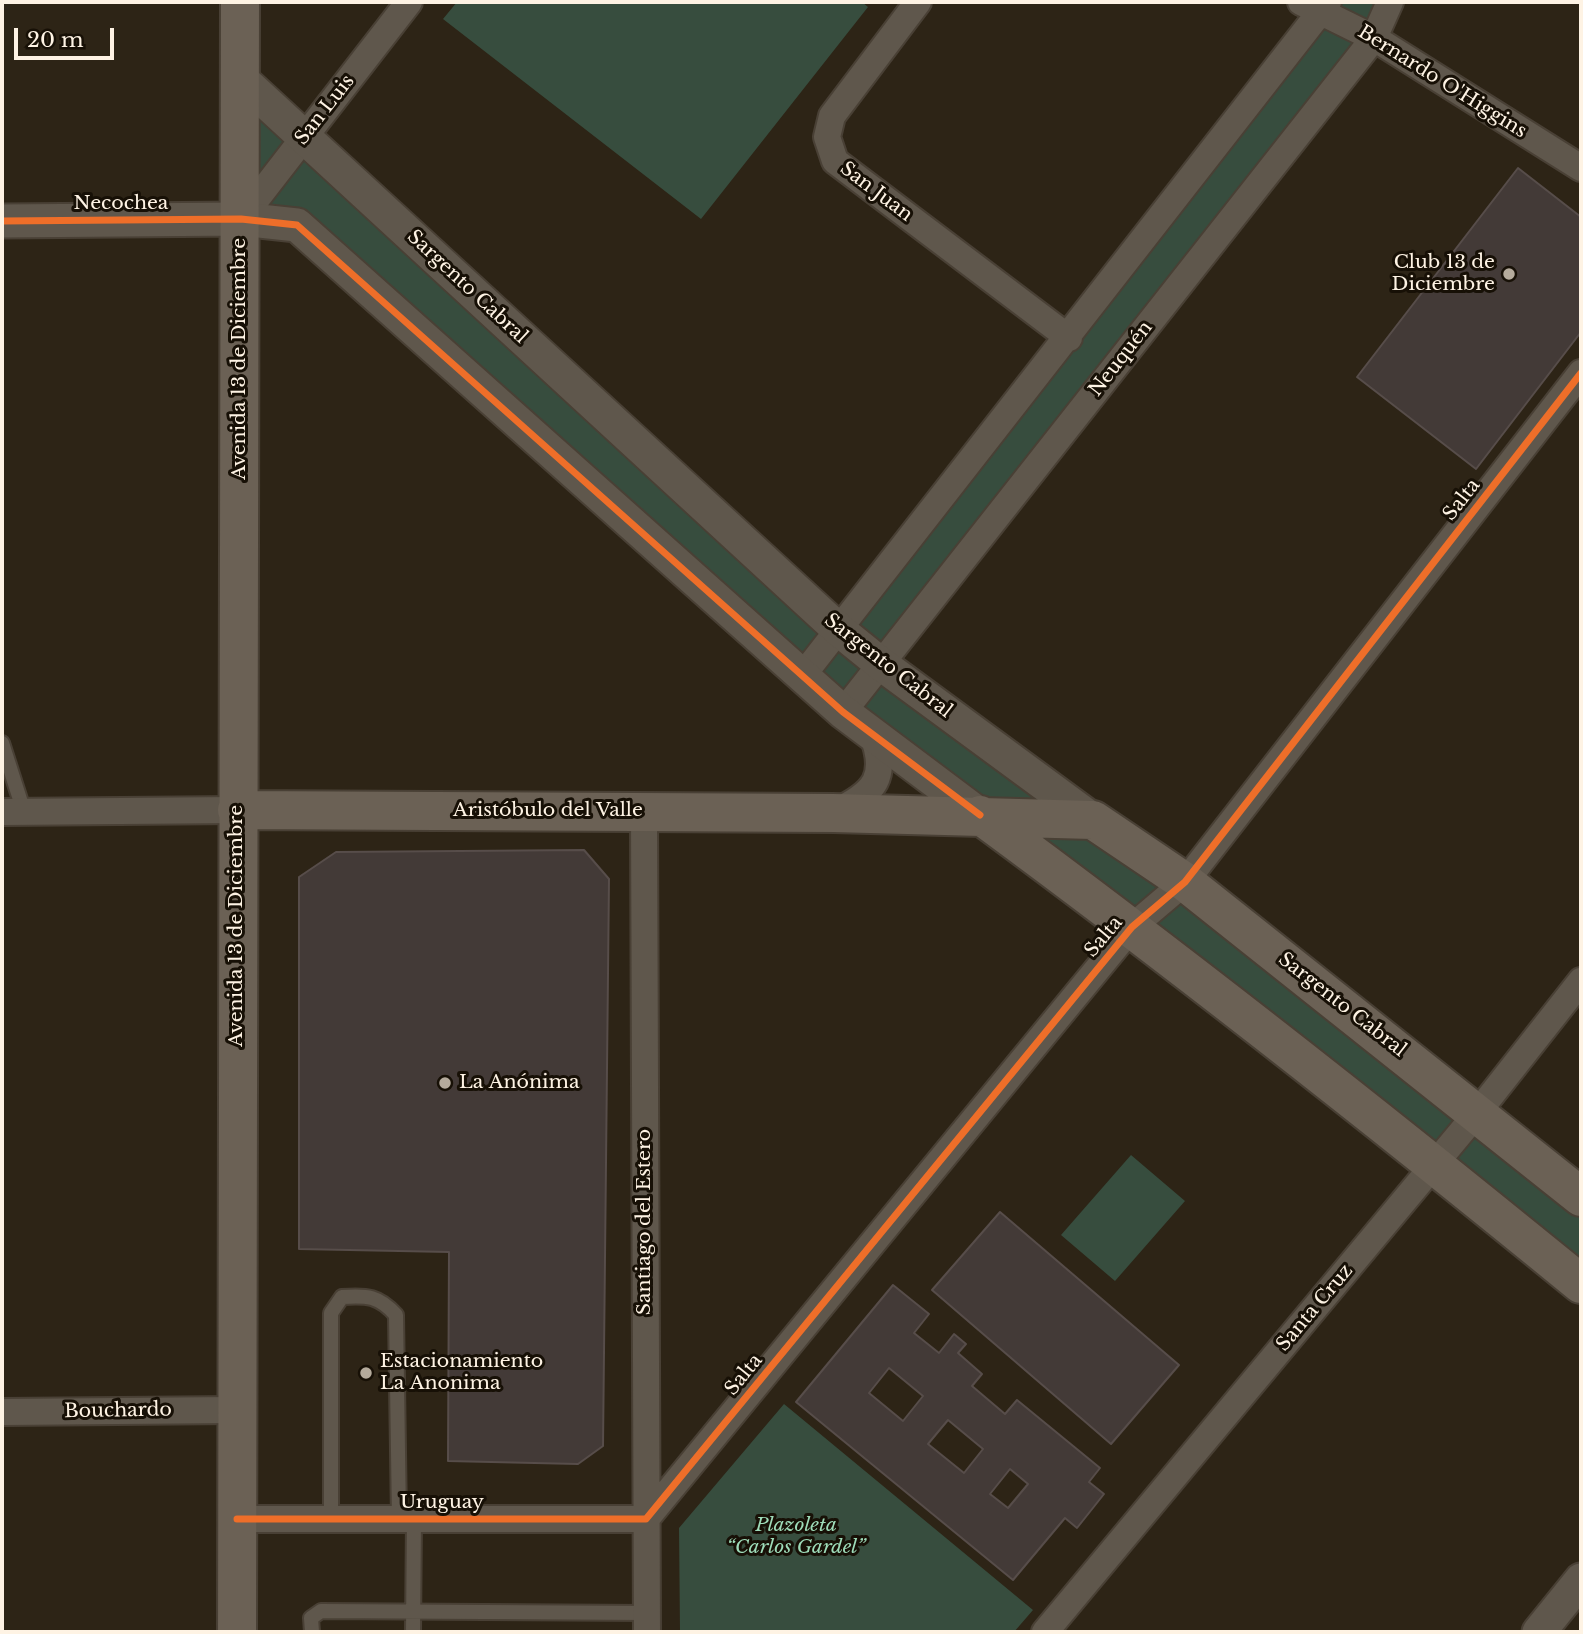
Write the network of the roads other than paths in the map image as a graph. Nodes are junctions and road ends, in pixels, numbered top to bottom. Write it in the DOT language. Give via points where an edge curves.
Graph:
graph roads {
  1 [pos="240,2"];
  2 [pos="410,2"];
  3 [pos="918,2"];
  4 [pos="1391,2"];
  5 [pos="1317,5"];
  6 [pos="1374,38"];
  7 [pos="242,79"];
  8 [pos="304,137"];
  9 [pos="1581,168"];
  10 [pos="241,219"];
  11 [pos="2,221"];
  12 [pos="1069,338"];
  13 [pos="1581,373"];
  14 [pos="839,630"];
  15 [pos="881,664"];
  16 [pos="803,675"];
  17 [pos="843,712"];
  18 [pos="872,733"];
  19 [pos="2,743"];
  20 [pos="237,810"];
  21 [pos="13,812"];
  22 [pos="644,812"];
  23 [pos="833,813"];
  24 [pos="980,816"];
  25 [pos="1093,820"];
  26 [pos="1185,882"];
  27 [pos="1132,927"];
  28 [pos="1581,982"];
  29 [pos="1478,1112"];
  30 [pos="1435,1165"];
  31 [pos="1581,1196"];
  32 [pos="1581,1284"];
  33 [pos="235,1410"];
  34 [pos="2,1412"];
  35 [pos="237,1519"];
  36 [pos="331,1519"];
  37 [pos="407,1519"];
  38 [pos="646,1519"];
  39 [pos="1581,1580"];
  40 [pos="414,1612"];
  41 [pos="647,1623"];
  42 [pos="237,1632"];
  43 [pos="312,1632"];
  44 [pos="413,1632"];
  45 [pos="1045,1632"];
  46 [pos="1539,1632"];
  1 -- 7 [label="main road, Avenida 13 de Diciembre"];
  2 -- 8 [label="street, San Luis"];
  3 -- 12 [label="street, San Juan" via="832,116 827,137 835,161"];
  4 -- 6 [label="street, Neuquén"];
  5 -- 6 [label="street, Bernardo O'Higgins"];
  5 -- 12 [label="street"];
  6 -- 9 [label="street, Bernardo O'Higgins"];
  6 -- 15 [label="street, Neuquén"];
  7 -- 8 [label="street, Sargento Cabral"];
  7 -- 10 [label="main road, Avenida 13 de Diciembre"];
  8 -- 10 [label="street, San Luis"];
  8 -- 14 [label="street, Sargento Cabral"];
  10 -- 11 [label="street, Necochea"];
  10 -- 16 [label="street, Necochea" via="297,225"];
  10 -- 20 [label="main road, Avenida 13 de Diciembre"];
  12 -- 14 [label="street"];
  13 -- 26 [label="street, Salta"];
  14 -- 15 [label="street, Sargento Cabral"];
  14 -- 16 [label="street"];
  15 -- 17 [label="street, Neuquén"];
  15 -- 25 [label="street, Sargento Cabral"];
  16 -- 17 [label="street, Necochea"];
  17 -- 18 [label="street, Necochea"];
  18 -- 23 [label="street" via="881,757 876,782 862,799"];
  18 -- 24 [label="street, Necochea"];
  19 -- 21 [label="lane"];
  20 -- 21 [label="street, Aristóbulo del Valle"];
  20 -- 22 [label="main road, Aristóbulo del Valle"];
  20 -- 33 [label="main road, Avenida 13 de Diciembre"];
  22 -- 23 [label="main road, Aristóbulo del Valle"];
  22 -- 38 [label="street, Santiago del Estero"];
  23 -- 24 [label="main road, Aristóbulo del Valle"];
  24 -- 25 [label="main road, Aristóbulo del Valle"];
  24 -- 27 [label="main road"];
  25 -- 26 [label="main road, Sargento Cabral"];
  26 -- 27 [label="street, Salta"];
  26 -- 29 [label="main road, Sargento Cabral"];
  27 -- 30 [label="main road"];
  27 -- 38 [label="street, Salta"];
  28 -- 29 [label="street, Santa Cruz"];
  29 -- 30 [label="street, Santa Cruz"];
  29 -- 31 [label="main road, Sargento Cabral"];
  30 -- 32 [label="main road"];
  30 -- 45 [label="street, Santa Cruz"];
  33 -- 34 [label="street, Bouchardo"];
  33 -- 35 [label="main road, Avenida 13 de Diciembre"];
  35 -- 36 [label="street, Uruguay"];
  35 -- 42 [label="main road, Avenida 13 de Diciembre"];
  36 -- 37 [label="street, Uruguay"];
  36 -- 37 [label="lane" via="331,1313 342,1297 363,1295 382,1299 396,1315"];
  37 -- 38 [label="street, Uruguay"];
  37 -- 40 [label="lane"];
  38 -- 41 [label="street, Santiago del Estero"];
  39 -- 46 [label="street"];
  40 -- 41 [label="lane"];
  40 -- 43 [label="lane" via="321,1611 311,1618"];
  40 -- 44 [label="lane"];
}
